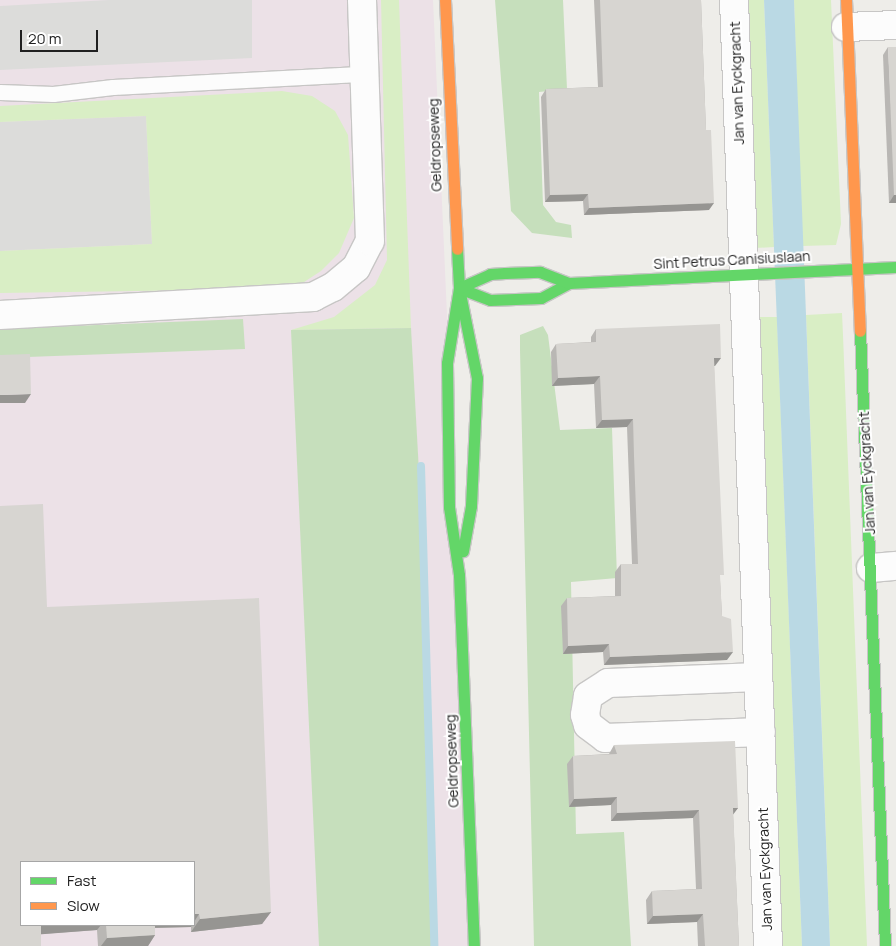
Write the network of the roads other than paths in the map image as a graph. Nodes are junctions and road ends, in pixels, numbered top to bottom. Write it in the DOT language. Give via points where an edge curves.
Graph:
graph roads {
  1 [pos="362,0"];
  2 [pos="445,0"];
  3 [pos="734,0"];
  4 [pos="846,13"];
  5 [pos="896,25"];
  6 [pos="364,74"];
  7 [pos="0,92"];
  8 [pos="858,268"];
  9 [pos="896,268"];
  10 [pos="754,275"];
  11 [pos="569,283"];
  12 [pos="459,288"];
  13 [pos="0,315"];
  14 [pos="884,567"];
  15 [pos="459,575"];
  16 [pos="758,677"];
  17 [pos="760,732"];
  18 [pos="887,782"];
  19 [pos="474,946"];
  20 [pos="768,946"];
  21 [pos="884,946"];
  1 -- 6 [label="street"];
  2 -- 12 [label="main road, Geldropseweg"];
  3 -- 10 [label="street, Jan van Eyckgracht"];
  4 -- 5 [label="street"];
  4 -- 8 [label="main road, Jan van Eyckgracht"];
  6 -- 7 [label="lane" via="53,94"];
  6 -- 13 [label="street" via="370,241 356,268 333,287 313,297 276,302"];
  8 -- 9 [label="main road, Sint Petrus Canisiuslaan"];
  8 -- 10 [label="main road, Sint Petrus Canisiuslaan"];
  8 -- 14 [label="main road, Jan van Eyckgracht"];
  10 -- 11 [label="main road, Sint Petrus Canisiuslaan"];
  10 -- 16 [label="street, Jan van Eyckgracht"];
  11 -- 12 [label="main road, Sint Petrus Canisiuslaan" via="540,272 490,274"];
  11 -- 12 [label="main road, Sint Petrus Canisiuslaan" via="541,298 490,300"];
  12 -- 15 [label="main road, Geldropseweg" via="447,363 449,507"];
  12 -- 15 [label="main road, Geldropseweg" via="477,378 471,506"];
  14 -- 18 [label="main road, Jan van Eyckgracht"];
  15 -- 19 [label="main road, Geldropseweg"];
  16 -- 17 [label="street, Jan van Eyckgracht"];
  16 -- 17 [label="street" via="608,683 588,696 585,715 588,726 604,738"];
  17 -- 20 [label="street, Jan van Eyckgracht"];
  18 -- 21 [label="main road, Jan van Eyckgracht"];
}
